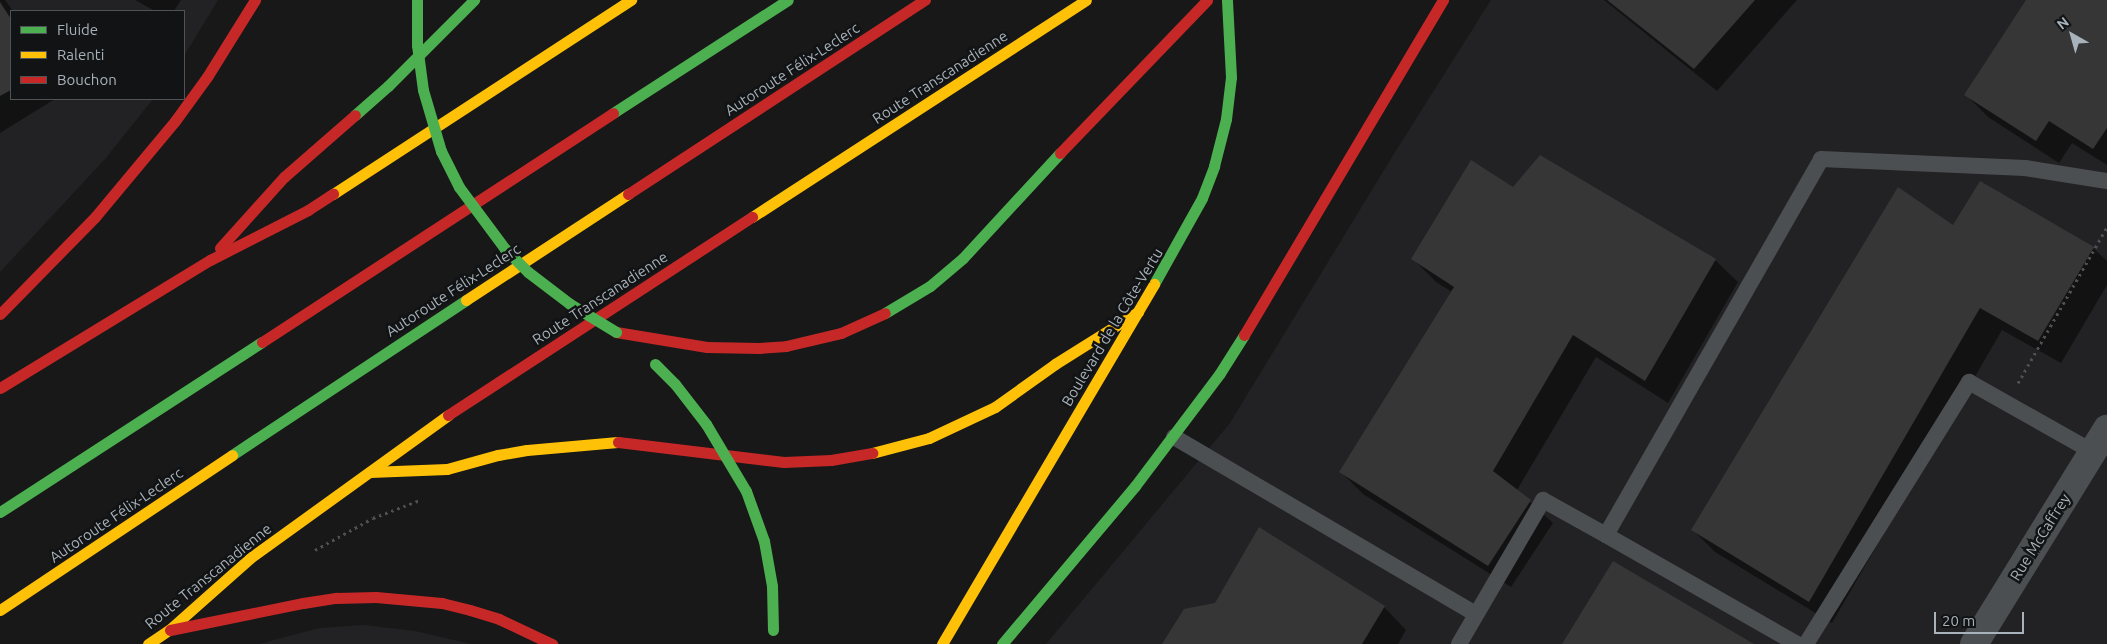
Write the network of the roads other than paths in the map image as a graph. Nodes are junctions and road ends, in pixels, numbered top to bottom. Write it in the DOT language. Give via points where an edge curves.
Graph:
graph roads {
  1 [pos="255,0"];
  2 [pos="417,0"];
  3 [pos="474,0"];
  4 [pos="631,0"];
  5 [pos="788,0"];
  6 [pos="925,0"];
  7 [pos="1086,0"];
  8 [pos="1207,0"];
  9 [pos="1227,0"];
  10 [pos="1443,0"];
  11 [pos="2107,180"];
  12 [pos="210,260"];
  13 [pos="1138,312"];
  14 [pos="0,314"];
  15 [pos="616,332"];
  16 [pos="636,348"];
  17 [pos="649,359"];
  18 [pos="0,388"];
  19 [pos="1174,437"];
  20 [pos="2102,447"];
  21 [pos="370,472"];
  22 [pos="0,512"];
  23 [pos="1606,535"];
  24 [pos="0,610"];
  25 [pos="1476,614"];
  26 [pos="168,630"];
  27 [pos="148,644"];
  28 [pos="552,644"];
  29 [pos="772,644"];
  30 [pos="942,644"];
  31 [pos="1002,644"];
  32 [pos="1459,644"];
  33 [pos="1797,644"];
  34 [pos="1806,644"];
  35 [pos="1974,644"];
  1 -- 14 [label="main road" via="175,121 95,216"];
  2 -- 15 [label="main road, bridge" via="417,45 423,90 441,151 459,186 505,249 528,272 570,304"];
  3 -- 12 [label="main road" via="388,86 284,177"];
  4 -- 12 [label="main road" via="308,210"];
  5 -- 22 [label="main road"];
  6 -- 24 [label="main road, Autoroute Félix-Leclerc"];
  7 -- 21 [label="main road, Route Transcanadienne" via="498,382"];
  8 -- 15 [label="main road" via="1107,102 963,258 916,296 894,309 841,332 786,346 716,347"];
  9 -- 13 [label="main road, Boulevard de la Côte-Vertu" via="1231,77 1226,118 1214,166 1184,234"];
  10 -- 19 [label="main road" via="1264,305"];
  11 -- 23 [label="lane" via="2025,168 1821,158"];
  12 -- 18 [label="main road"];
  13 -- 21 [label="main road" via="1055,364 995,407 929,438 876,452 831,460 784,462 613,442 517,452 448,469"];
  13 -- 30 [label="main road, Boulevard de la Côte-Vertu"];
  15 -- 16 [label="main road"];
  17 -- 29 [label="main road, bridge" via="675,384 706,424 746,492 764,541 772,586"];
  19 -- 25 [label="lane"];
  19 -- 31 [label="main road"];
  20 -- 34 [label="lane" via="1969,382"];
  20 -- 35 [label="street, Rue McCaffrey"];
  21 -- 26 [label="main road, Route Transcanadienne" via="250,558"];
  23 -- 25 [label="lane" via="1544,500"];
  23 -- 33 [label="lane"];
  25 -- 32 [label="lane"];
  26 -- 27 [label="main road, Route Transcanadienne"];
  26 -- 28 [label="main road" via="303,603 376,597 426,601 470,610"];
}
